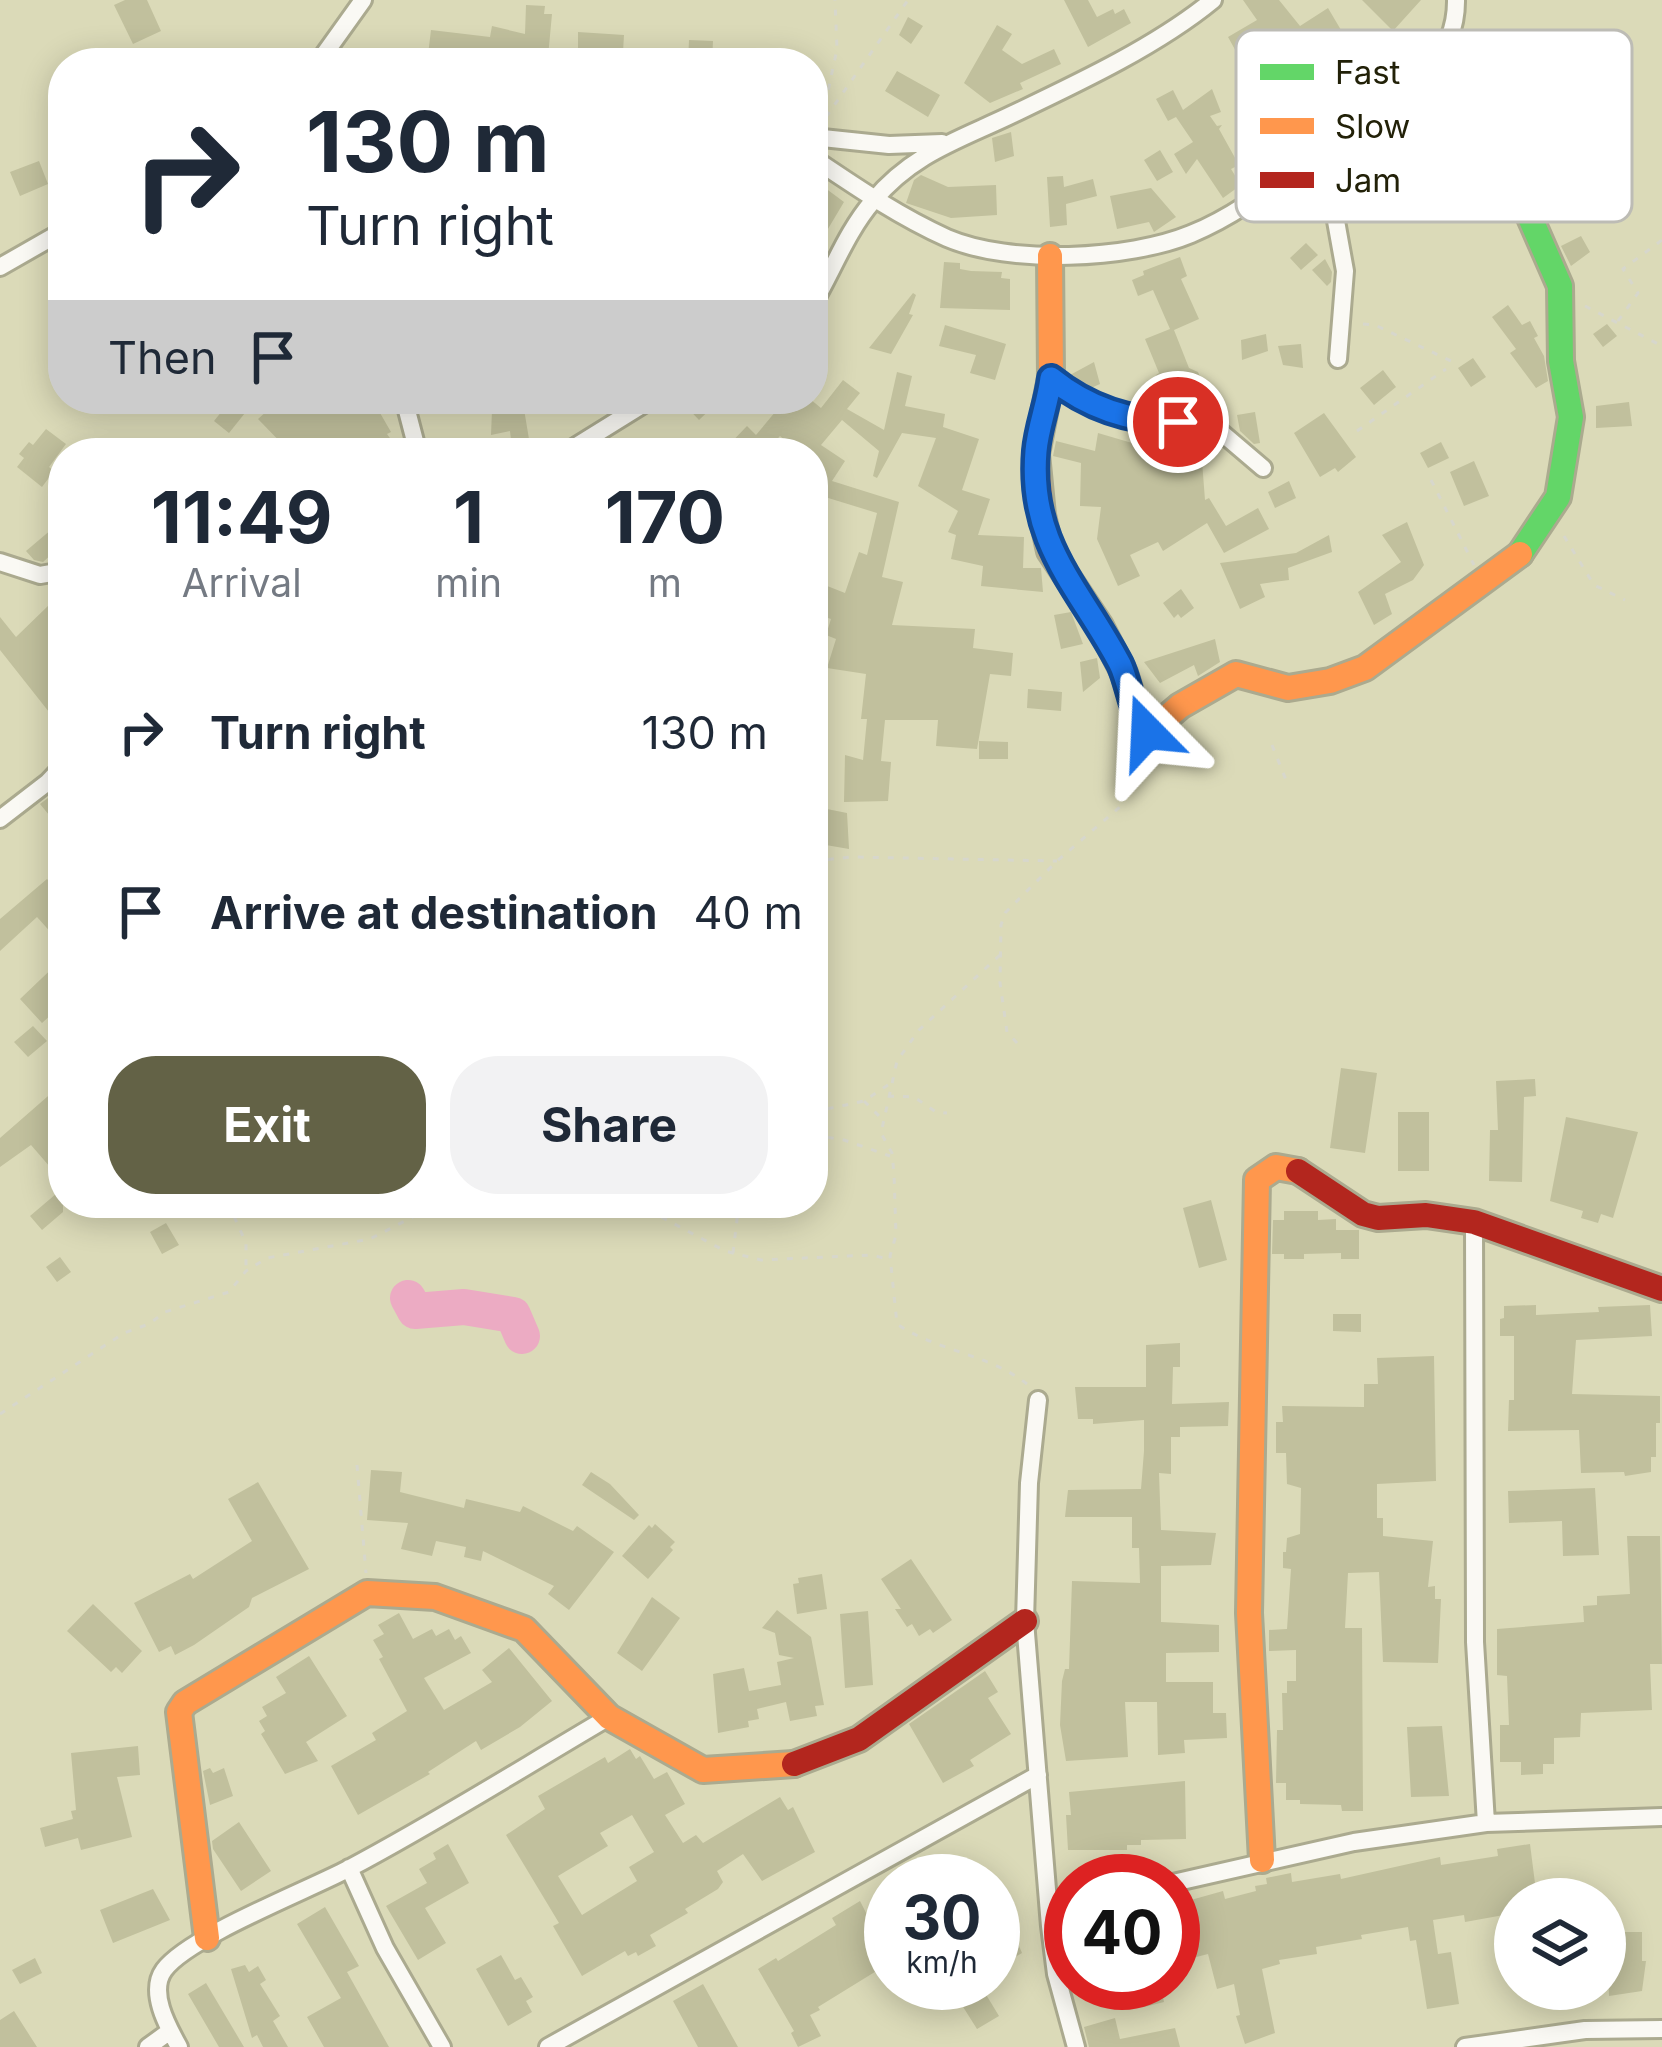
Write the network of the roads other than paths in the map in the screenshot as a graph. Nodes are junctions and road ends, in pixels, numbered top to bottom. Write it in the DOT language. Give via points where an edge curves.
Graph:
graph roads {
  1 [pos="364,0"];
  2 [pos="1213,0"];
  3 [pos="1456,0"];
  4 [pos="1453,30"];
  5 [pos="329,48"];
  6 [pos="828,139"];
  7 [pos="943,143"];
  8 [pos="828,168"];
  9 [pos="874,199"];
  10 [pos="1236,208"];
  11 [pos="1336,222"];
  12 [pos="1532,222"];
  13 [pos="48,240"];
  14 [pos="1050,256"];
  15 [pos="0,267"];
  16 [pos="828,276"];
  17 [pos="1338,359"];
  18 [pos="1051,378"];
  19 [pos="628,414"];
  20 [pos="589,438"];
  21 [pos="1263,468"];
  22 [pos="0,562"];
  23 [pos="48,574"];
  24 [pos="48,783"];
  25 [pos="0,818"];
  26 [pos="1474,1222"];
  27 [pos="1662,1289"];
  28 [pos="1039,1400"];
  29 [pos="1025,1621"];
  30 [pos="609,1717"];
  31 [pos="1038,1775"];
  32 [pos="1662,1817"];
  33 [pos="1486,1823"];
  34 [pos="1044,1854"];
  35 [pos="1262,1860"];
  36 [pos="349,1868"];
  37 [pos="1200,1876"];
  38 [pos="207,1938"];
  39 [pos="1066,2010"];
  40 [pos="1662,2030"];
  41 [pos="175,2039"];
  42 [pos="148,2047"];
  43 [pos="442,2047"];
  44 [pos="548,2047"];
  45 [pos="1076,2047"];
  46 [pos="1466,2047"];
  1 -- 5 [label="street"];
  2 -- 7 [label="street" via="1051,96"];
  3 -- 4 [label="street"];
  6 -- 7 [label="street"];
  7 -- 9 [label="street"];
  8 -- 9 [label="street"];
  9 -- 14 [label="street" via="951,240"];
  9 -- 16 [label="street"];
  10 -- 14 [label="street" via="1190,235"];
  11 -- 17 [label="street" via="1346,272"];
  12 -- 18 [label="street" via="1560,286 1571,417 1558,497 1517,560 1365,668 1330,680 1288,688 1227,676 1152,730 1138,724 1124,673 1050,551 1036,454"];
  13 -- 15 [label="street"];
  14 -- 18 [label="street"];
  18 -- 21 [label="street" via="1105,411 1209,422"];
  19 -- 20 [label="street"];
  22 -- 23 [label="street"];
  24 -- 25 [label="street"];
  26 -- 27 [label="street"];
  26 -- 33 [label="street" via="1475,1642"];
  26 -- 35 [label="street" via="1378,1218 1291,1167 1267,1168 1257,1180 1249,1612"];
  28 -- 29 [label="street"];
  29 -- 30 [label="street" via="860,1739 795,1764 704,1770"];
  29 -- 31 [label="street"];
  30 -- 36 [label="street"];
  30 -- 38 [label="street" via="524,1629 436,1598 367,1593 179,1712"];
  31 -- 34 [label="street"];
  31 -- 44 [label="street"];
  32 -- 33 [label="street"];
  33 -- 35 [label="street"];
  35 -- 37 [label="street"];
  36 -- 38 [label="street"];
  36 -- 43 [label="street"];
  38 -- 41 [label="street" via="165,1967 158,1982"];
  39 -- 45 [label="street"];
  40 -- 46 [label="street" via="1585,2030"];
  41 -- 42 [label="street"];
}
